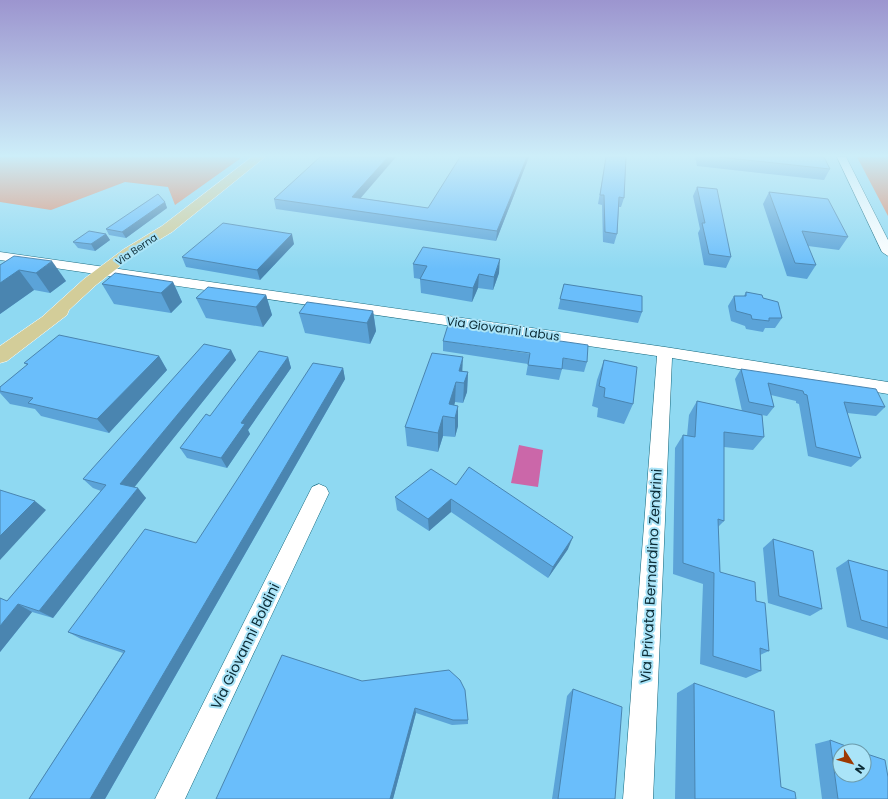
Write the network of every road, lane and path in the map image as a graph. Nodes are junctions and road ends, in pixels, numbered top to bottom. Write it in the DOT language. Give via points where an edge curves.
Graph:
graph roads {
  1 [pos="212,194"];
  2 [pos="859,194"];
  3 [pos="888,252"];
  4 [pos="0,256"];
  5 [pos="111,272"];
  6 [pos="664,352"];
  7 [pos="0,356"];
  8 [pos="888,388"];
  9 [pos="319,493"];
  10 [pos="170,799"];
  11 [pos="638,799"];
  1 -- 5 [label="main road, Via Berna" via="167,229 143,253"];
  2 -- 3 [label="street"];
  4 -- 5 [label="street, Via Giovanni Labus"];
  5 -- 6 [label="street, Via Giovanni Labus"];
  5 -- 7 [label="main road, Via Berna"];
  6 -- 8 [label="street, Via Giovanni Labus"];
  6 -- 11 [label="street, Via Privata Bernardino Zendrini"];
  9 -- 10 [label="street, Via Giovanni Boldini"];
}
